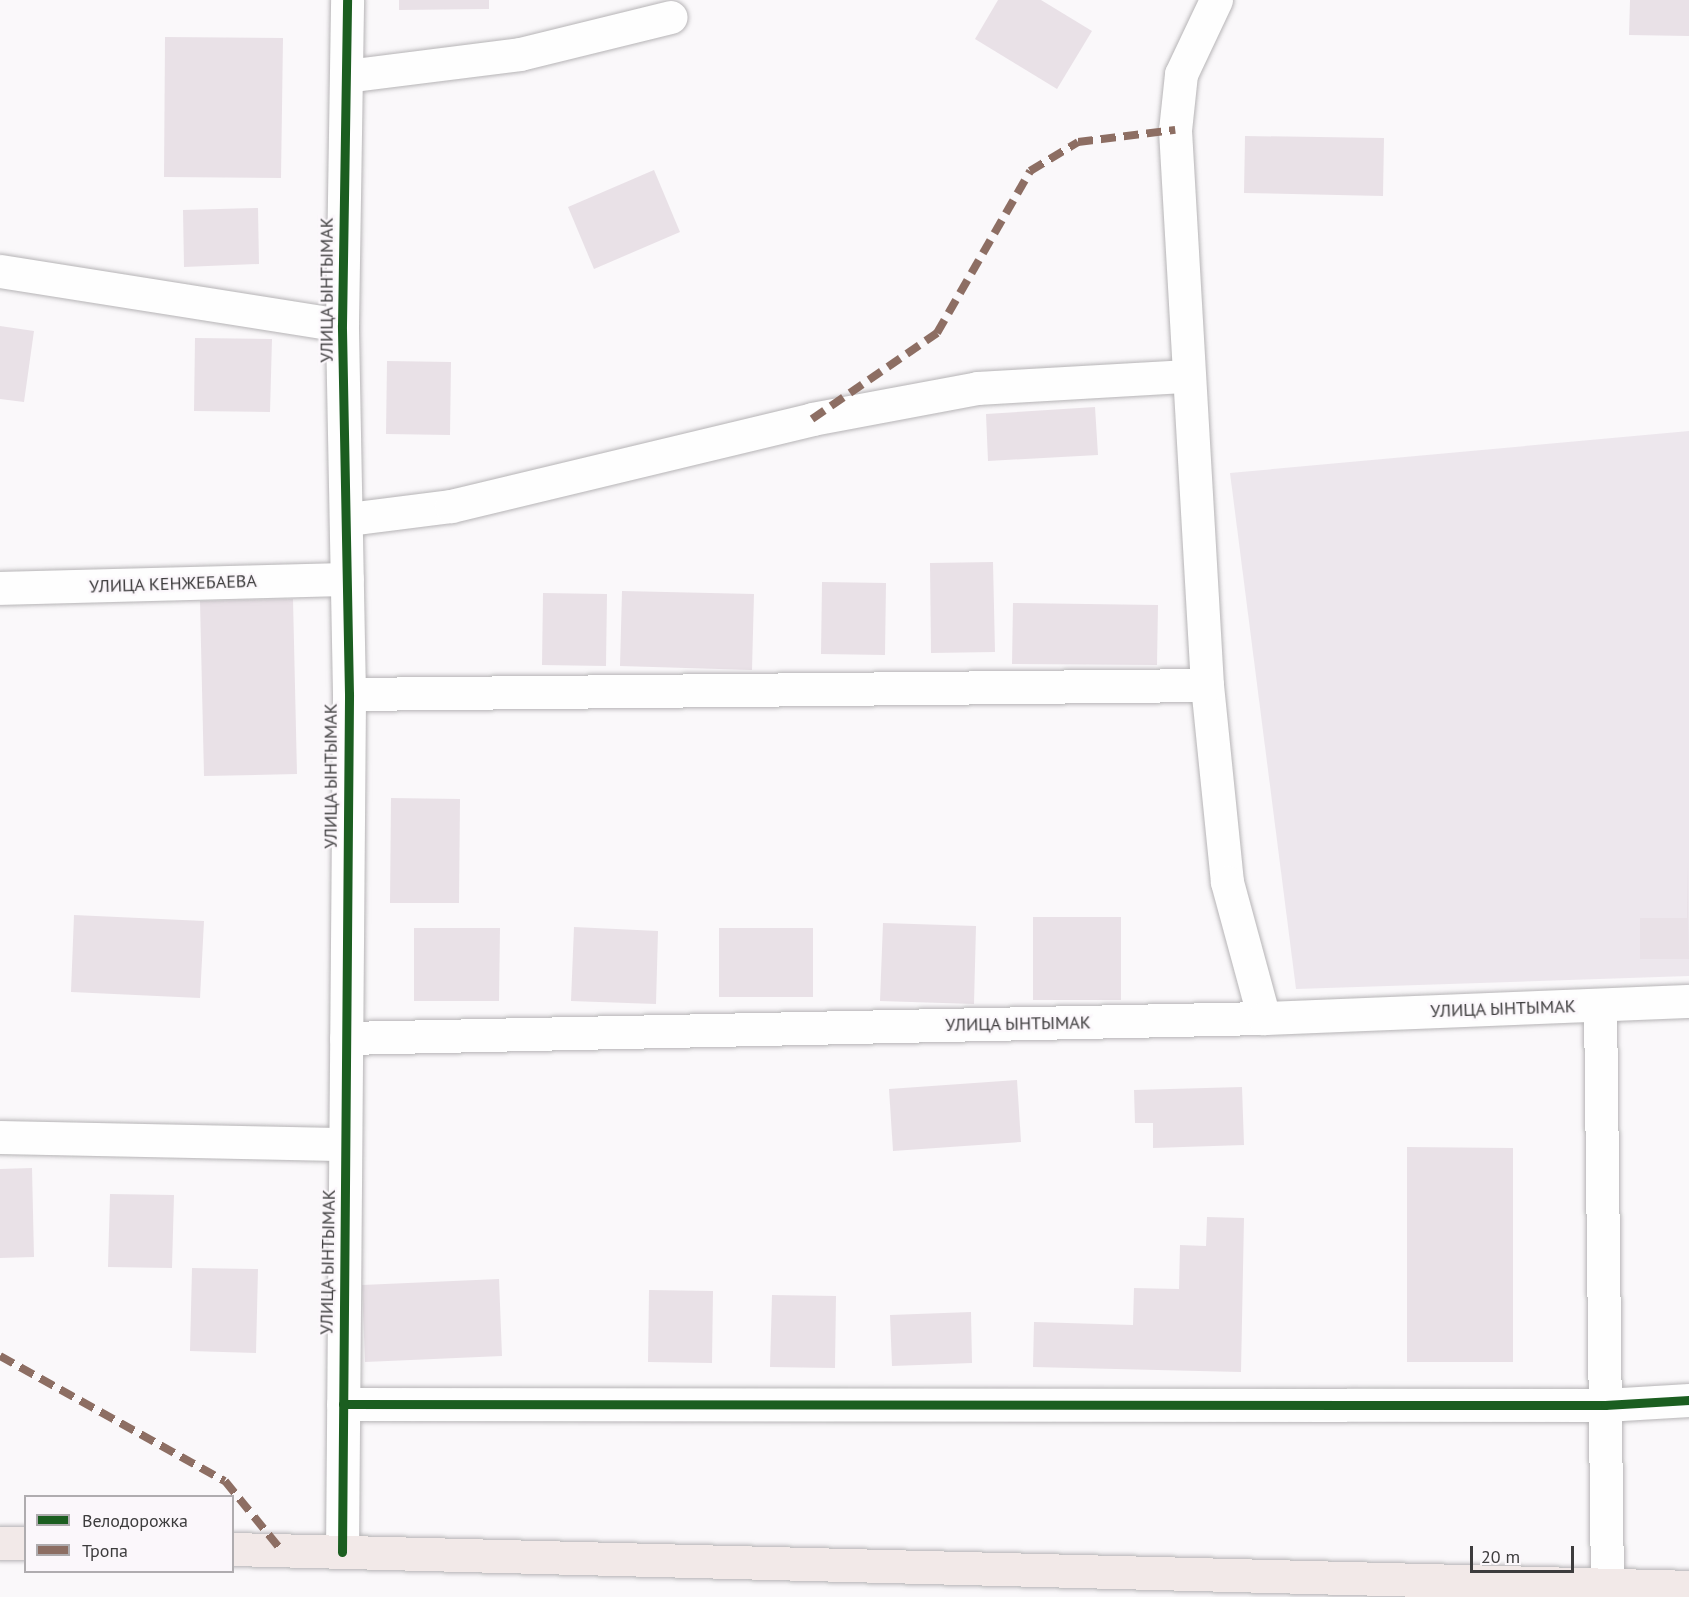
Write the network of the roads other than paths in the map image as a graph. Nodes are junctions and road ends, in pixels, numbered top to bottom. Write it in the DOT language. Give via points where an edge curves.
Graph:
graph roads {
  1 [pos="347,0"];
  2 [pos="1216,0"];
  3 [pos="671,17"];
  4 [pos="346,76"];
  5 [pos="0,271"];
  6 [pos="342,325"];
  7 [pos="1188,375"];
  8 [pos="348,519"];
  9 [pos="347,579"];
  10 [pos="0,588"];
  11 [pos="1207,685"];
  12 [pos="349,694"];
  13 [pos="1689,1001"];
  14 [pos="1600,1005"];
  15 [pos="1264,1018"];
  16 [pos="346,1038"];
  17 [pos="0,1137"];
  18 [pos="345,1144"];
  19 [pos="1689,1400"];
  20 [pos="343,1404"];
  21 [pos="1605,1405"];
  22 [pos="0,1543"];
  23 [pos="24,1543"];
  24 [pos="234,1549"];
  25 [pos="342,1552"];
  26 [pos="1689,1587"];
  27 [pos="1625,1589"];
  1 -- 4 [label="street, УЛИЦА ЫНТЫМАК"];
  2 -- 7 [label="street" via="1181,74 1175,130"];
  3 -- 4 [label="street" via="520,54"];
  4 -- 6 [label="street, УЛИЦА ЫНТЫМАК"];
  5 -- 6 [label="street"];
  6 -- 8 [label="street, УЛИЦА ЫНТЫМАК"];
  7 -- 8 [label="street" via="977,388 812,418 451,506"];
  7 -- 11 [label="street"];
  8 -- 9 [label="street, УЛИЦА ЫНТЫМАК"];
  9 -- 10 [label="street, УЛИЦА КЕНЖЕБАЕВА"];
  9 -- 12 [label="street, УЛИЦА ЫНТЫМАК"];
  11 -- 12 [label="street"];
  11 -- 15 [label="street" via="1227,882"];
  12 -- 16 [label="street, УЛИЦА ЫНТЫМАК"];
  13 -- 14 [label="street, УЛИЦА ЫНТЫМАК"];
  14 -- 15 [label="street, УЛИЦА ЫНТЫМАК"];
  14 -- 21 [label="street"];
  15 -- 16 [label="street, УЛИЦА ЫНТЫМАК"];
  16 -- 18 [label="street, УЛИЦА ЫНТЫМАК"];
  17 -- 18 [label="street"];
  18 -- 20 [label="street, УЛИЦА ЫНТЫМАК"];
  19 -- 21 [label="street"];
  20 -- 21 [label="street"];
  20 -- 25 [label="street, УЛИЦА ЫНТЫМАК"];
  21 -- 27 [label="street"];
  22 -- 23 [label="main road"];
  24 -- 25 [label="main road"];
  25 -- 27 [label="main road"];
  26 -- 27 [label="main road"];
}
